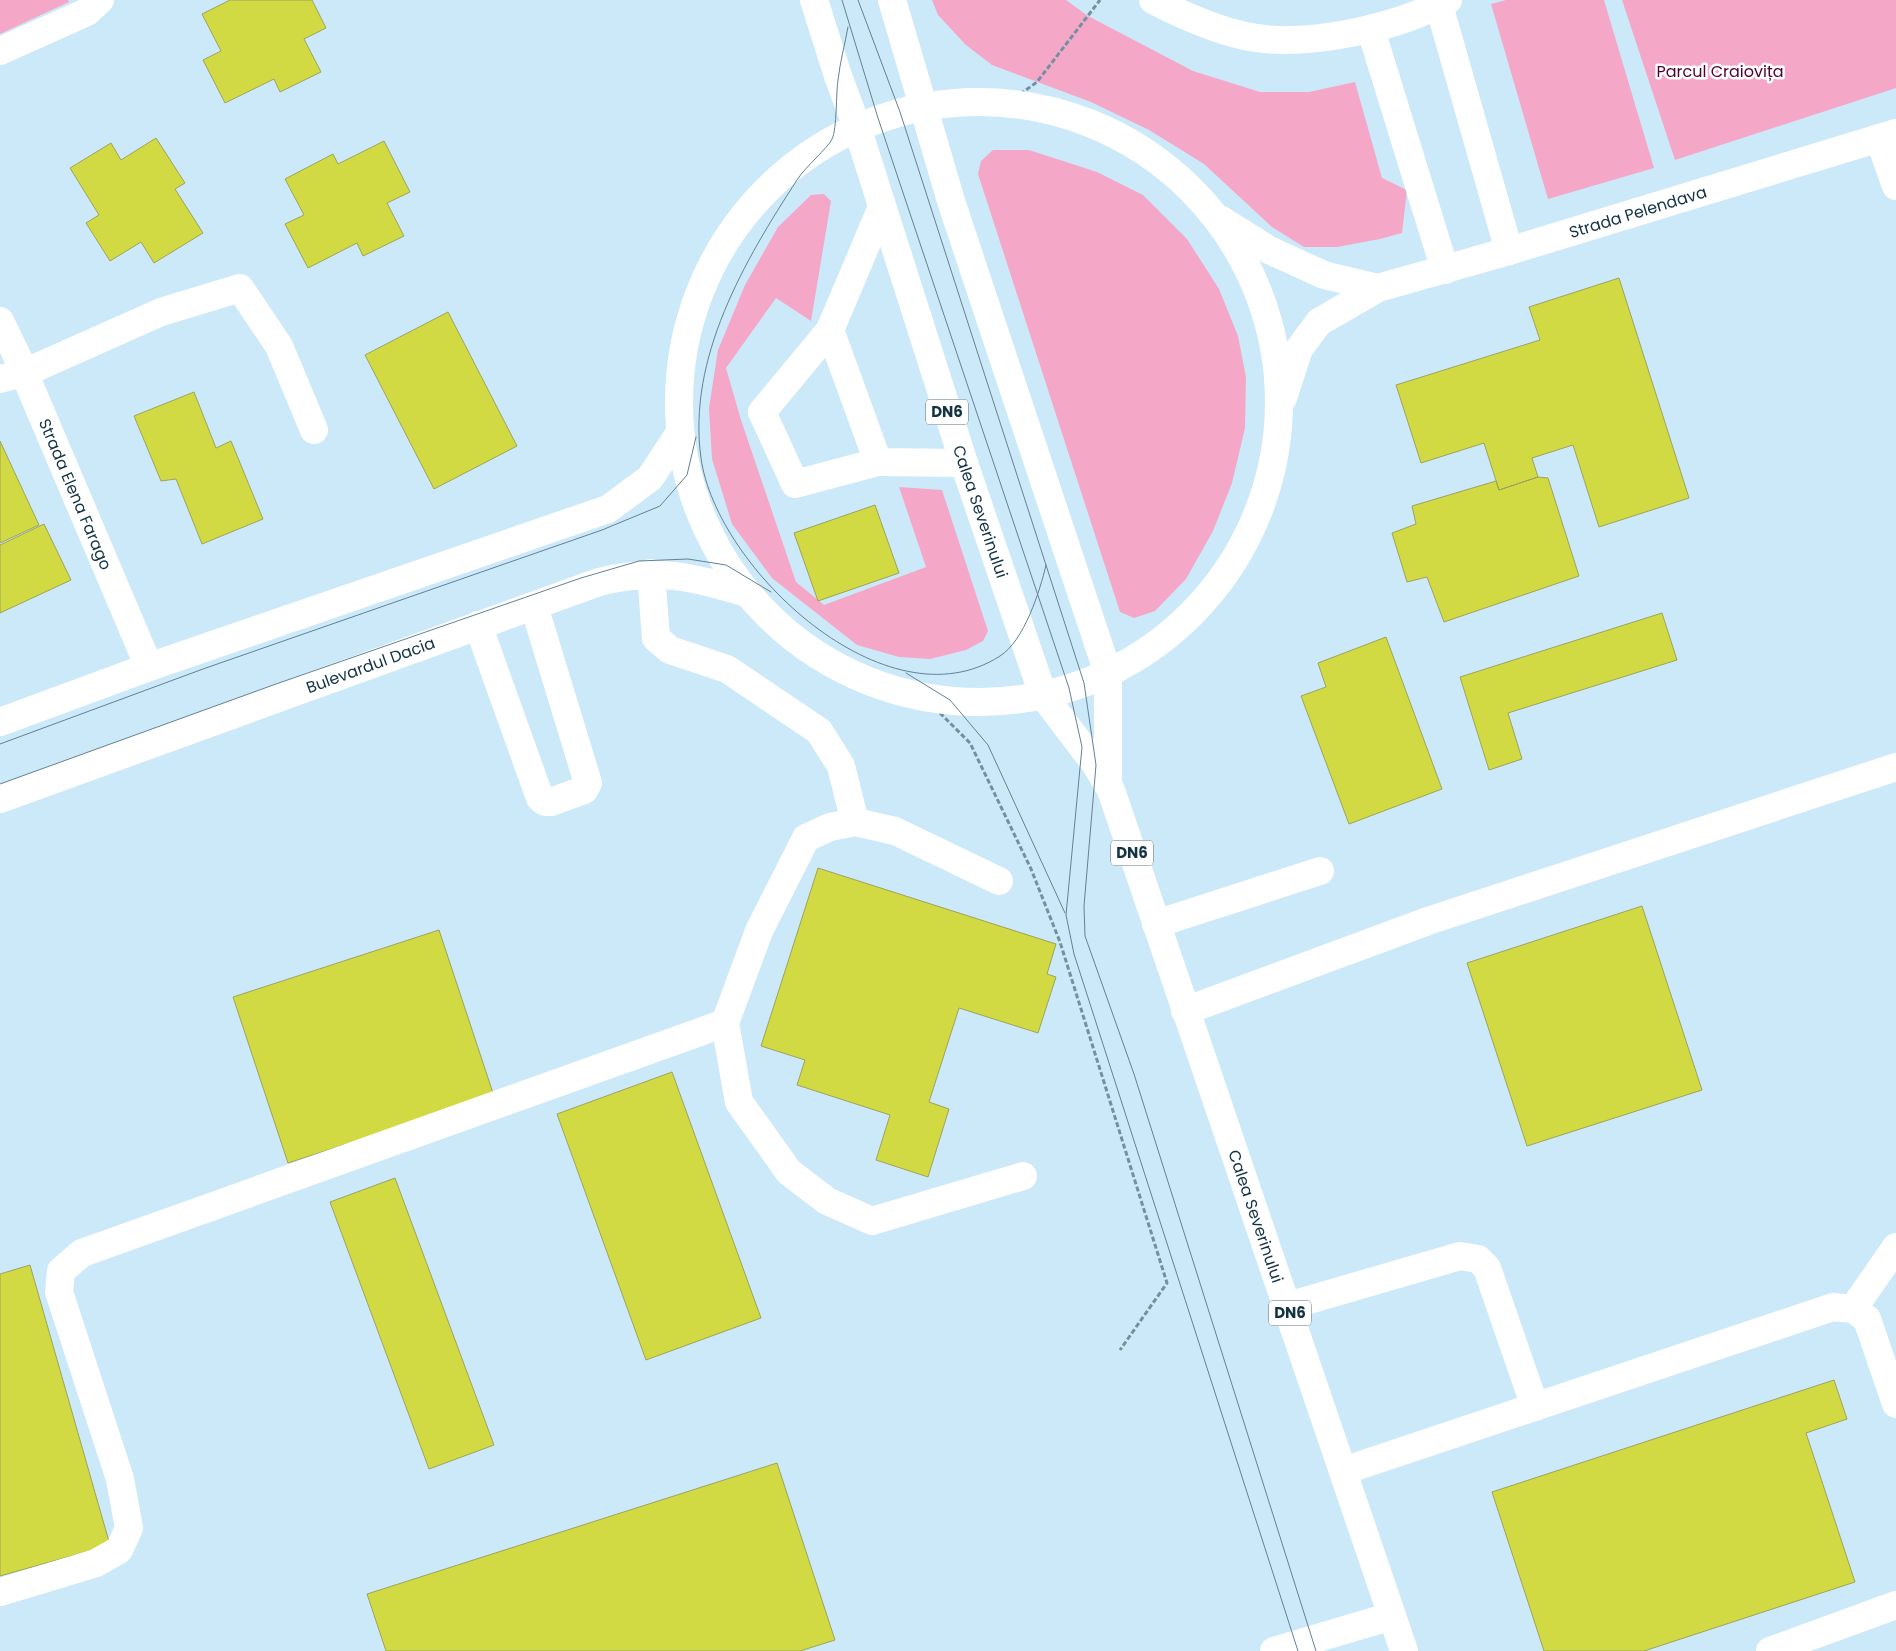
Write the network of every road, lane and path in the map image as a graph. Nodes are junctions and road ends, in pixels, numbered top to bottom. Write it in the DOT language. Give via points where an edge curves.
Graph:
graph roads {
  1 [pos="100,0"];
  2 [pos="814,0"];
  3 [pos="892,0"];
  4 [pos="1100,0"];
  5 [pos="1153,0"];
  6 [pos="1444,2"];
  7 [pos="1371,30"];
  8 [pos="0,51"];
  9 [pos="1008,103"];
  10 [pos="923,106"];
  11 [pos="857,127"];
  12 [pos="1888,136"];
  13 [pos="1896,186"];
  14 [pos="882,207"];
  15 [pos="1216,216"];
  16 [pos="1509,251"];
  17 [pos="1445,270"];
  18 [pos="1378,288"];
  19 [pos="0,321"];
  20 [pos="830,330"];
  21 [pos="12,376"];
  22 [pos="1280,406"];
  23 [pos="314,430"];
  24 [pos="679,434"];
  25 [pos="878,462"];
  26 [pos="964,463"];
  27 [pos="652,573"];
  28 [pos="747,593"];
  29 [pos="534,606"];
  30 [pos="478,625"];
  31 [pos="149,667"];
  32 [pos="1108,673"];
  33 [pos="1043,695"];
  34 [pos="924,697"];
  35 [pos="0,722"];
  36 [pos="1896,767"];
  37 [pos="1108,782"];
  38 [pos="0,799"];
  39 [pos="854,822"];
  40 [pos="1320,872"];
  41 [pos="999,881"];
  42 [pos="1156,924"];
  43 [pos="1184,1011"];
  44 [pos="725,1023"];
  45 [pos="1023,1176"];
  46 [pos="1896,1247"];
  47 [pos="1288,1306"];
  48 [pos="1853,1309"];
  49 [pos="1120,1350"];
  50 [pos="1896,1404"];
  51 [pos="1535,1407"];
  52 [pos="1343,1471"];
  53 [pos="0,1592"];
  54 [pos="1896,1605"];
  55 [pos="1392,1616"];
  56 [pos="1274,1651"];
  57 [pos="1404,1651"];
  58 [pos="1770,1651"];
  1 -- 8 [label="main road" via="87,12"];
  2 -- 11 [label="main road, Calea Severinului / DN6"];
  3 -- 10 [label="main road, Calea Severinului / DN6"];
  4 -- 9 [label="path" via="1037,82"];
  5 -- 7 [label="main road" via="1182,16 1246,36 1297,40"];
  6 -- 7 [label="main road"];
  6 -- 16 [label="main road"];
  7 -- 17 [label="main road"];
  9 -- 10 [label="main road, Strada Pelendava" via="978,101"];
  9 -- 15 [label="main road, Strada Pelendava" via="1039,107 1097,125 1141,148 1182,180"];
  10 -- 11 [label="main road"];
  10 -- 32 [label="main road, Calea Severinului / DN6" via="951,201"];
  11 -- 14 [label="main road, Calea Severinului / DN6"];
  11 -- 24 [label="main road" via="803,157 764,191 725,240 695,300 680,365"];
  12 -- 13 [label="main road"];
  12 -- 16 [label="main road, Strada Pelendava"];
  14 -- 20 [label="main road"];
  14 -- 26 [label="main road, Calea Severinului / DN6"];
  15 -- 18 [label="main road, Strada Pelendava" via="1269,250 1324,276"];
  15 -- 22 [label="main road, Strada Pelendava" via="1254,280 1272,334"];
  16 -- 17 [label="main road, Strada Pelendava"];
  17 -- 18 [label="main road, Strada Pelendava"];
  18 -- 22 [label="main road, Strada Pelendava" via="1319,322 1299,349"];
  19 -- 21 [label="main road, Strada Elena Farago"];
  20 -- 25 [label="main road"];
  20 -- 25 [label="main road" via="762,412 795,484"];
  21 -- 23 [label="main road" via="161,312 240,288 279,346"];
  21 -- 31 [label="main road, Strada Elena Farago"];
  22 -- 32 [label="main road, Strada Pelendava" via="1277,448 1261,507 1231,566 1183,623 1131,661"];
  24 -- 28 [label="main road" via="694,499 712,541"];
  24 -- 31 [label="main road" via="650,478 608,509"];
  25 -- 26 [label="main road"];
  26 -- 33 [label="main road, Calea Severinului / DN6"];
  27 -- 28 [label="main road, Bulevardul Dacia" via="689,577"];
  27 -- 29 [label="main road, Bulevardul Dacia" via="599,582"];
  27 -- 39 [label="main road" via="656,638 670,650 727,669 819,731 841,766"];
  28 -- 34 [label="main road" via="784,631 830,662 880,685"];
  29 -- 30 [label="main road, Bulevardul Dacia"];
  29 -- 30 [label="main road" via="588,783 584,790 551,802 540,798"];
  30 -- 38 [label="main road, Bulevardul Dacia"];
  31 -- 35 [label="main road"];
  32 -- 33 [label="main road"];
  32 -- 37 [label="main road, Calea Severinului / DN6"];
  33 -- 34 [label="main road" via="1015,700"];
  33 -- 37 [label="main road, Calea Severinului / DN6"];
  34 -- 49 [label="path" via="970,743 1031,868 1060,942 1167,1283"];
  36 -- 43 [label="main road" via="1428,921"];
  37 -- 42 [label="main road, Calea Severinului / DN6"];
  39 -- 41 [label="main road" via="894,831"];
  39 -- 44 [label="main road" via="830,827 806,838 759,931"];
  40 -- 42 [label="main road"];
  42 -- 43 [label="main road, Calea Severinului / DN6"];
  43 -- 47 [label="main road, Calea Severinului / DN6"];
  44 -- 45 [label="main road" via="739,1102 789,1172 827,1201 872,1221"];
  44 -- 53 [label="main road" via="82,1252 61,1271 59,1292 120,1479 129,1528 119,1550 96,1563"];
  46 -- 48 [label="main road"];
  47 -- 51 [label="main road" via="1460,1256 1478,1259 1487,1268"];
  47 -- 52 [label="main road, Calea Severinului / DN6"];
  48 -- 50 [label="main road" via="1867,1319"];
  48 -- 51 [label="main road" via="1833,1307"];
  51 -- 52 [label="main road"];
  52 -- 55 [label="main road, Calea Severinului / DN6"];
  54 -- 58 [label="main road"];
  55 -- 56 [label="main road"];
  55 -- 57 [label="main road, Calea Severinului / DN6"];
}
